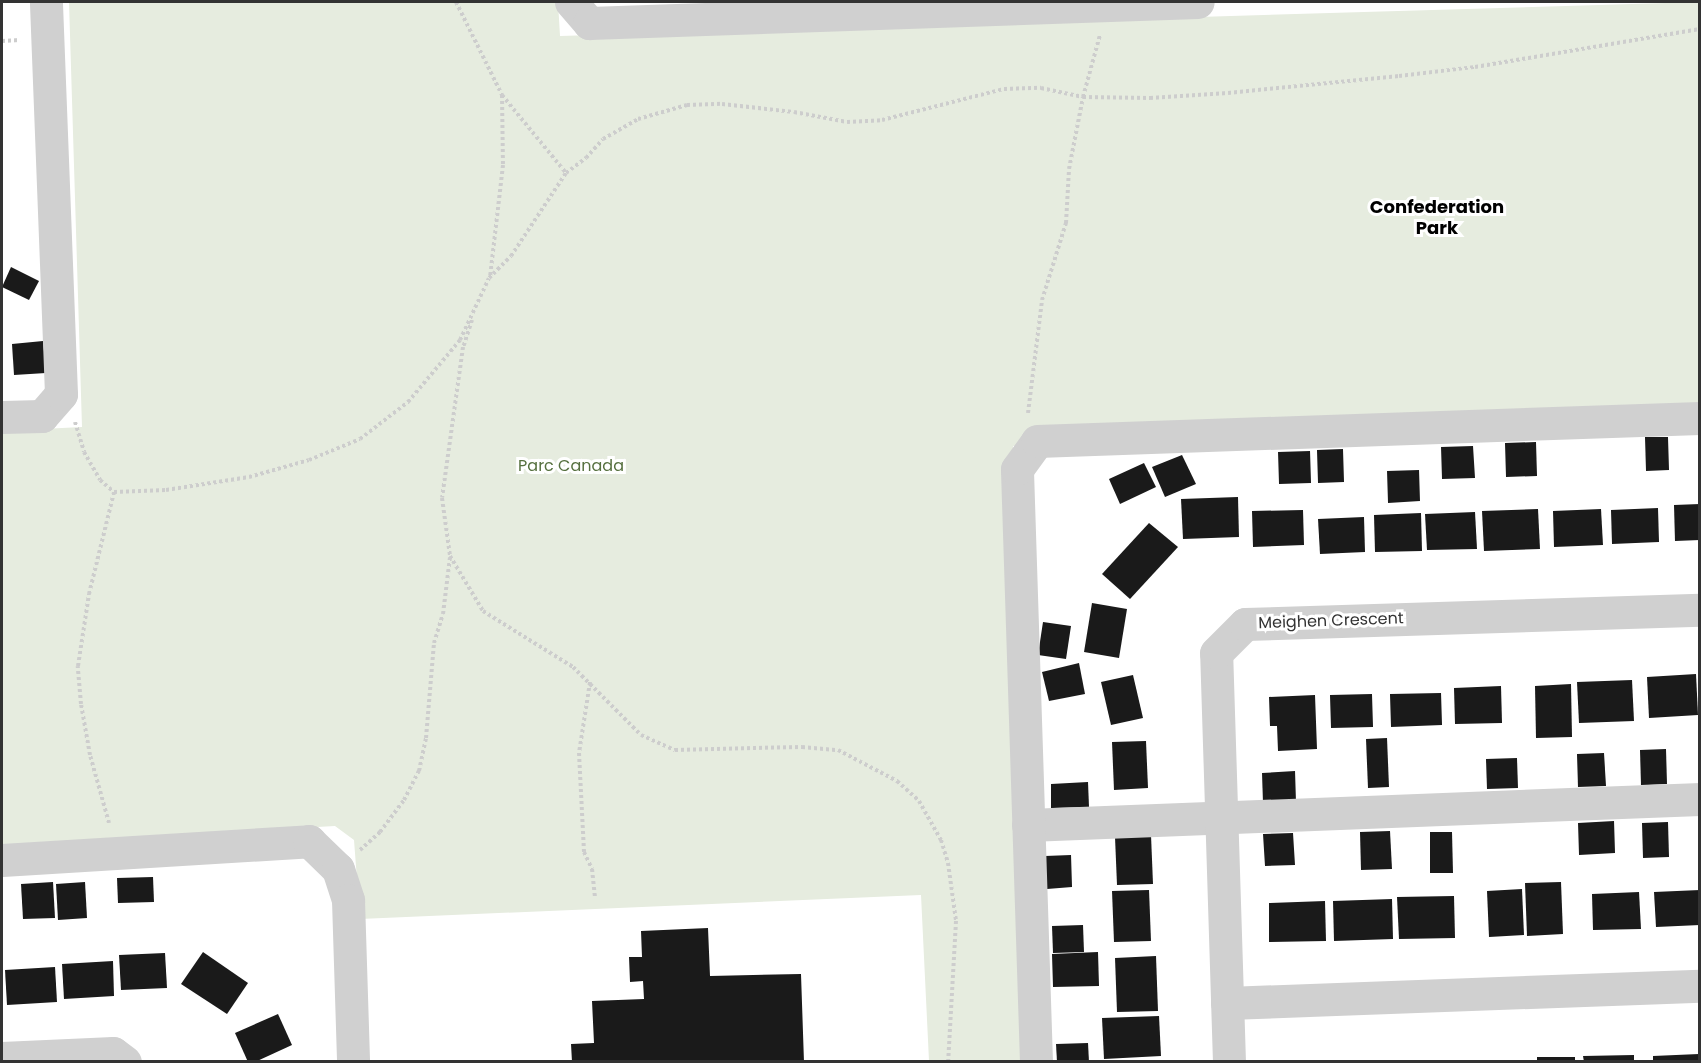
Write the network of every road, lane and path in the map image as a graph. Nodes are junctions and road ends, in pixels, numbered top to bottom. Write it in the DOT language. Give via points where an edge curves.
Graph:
graph roads {
  1 [pos="46,2"];
  2 [pos="456,2"];
  3 [pos="572,2"];
  4 [pos="1198,2"];
  5 [pos="1109,5"];
  6 [pos="1700,29"];
  7 [pos="501,95"];
  8 [pos="1083,97"];
  9 [pos="566,173"];
  10 [pos="489,278"];
  11 [pos="477,305"];
  12 [pos="61,394"];
  13 [pos="2,417"];
  14 [pos="1700,418"];
  15 [pos="1037,441"];
  16 [pos="114,492"];
  17 [pos="450,556"];
  18 [pos="1700,610"];
  19 [pos="590,682"];
  20 [pos="1700,799"];
  21 [pos="1221,816"];
  22 [pos="1028,825"];
  23 [pos="117,854"];
  24 [pos="2,860"];
  25 [pos="338,869"];
  26 [pos="596,897"];
  27 [pos="1700,986"];
  28 [pos="1227,1003"];
  29 [pos="2,1058"];
  30 [pos="125,1062"];
  31 [pos="353,1062"];
  32 [pos="948,1062"];
  33 [pos="1036,1062"];
  34 [pos="1229,1062"];
  1 -- 12 [label="street"];
  2 -- 7 [label="path"];
  3 -- 5 [label="street" via="589,23"];
  4 -- 5 [label="street"];
  5 -- 8 [label="path"];
  6 -- 8 [label="path" via="1399,76 1217,94"];
  7 -- 9 [label="path"];
  7 -- 10 [label="path" via="503,165"];
  8 -- 9 [label="path" via="1041,88 1004,89 882,120 847,122 732,105 687,105 638,118 603,139"];
  8 -- 15 [label="path" via="1069,169 1066,223 1042,300 1027,423"];
  9 -- 10 [label="path" via="511,256"];
  10 -- 11 [label="path"];
  11 -- 16 [label="path" via="460,340 408,402 360,439 309,460 249,477 166,490"];
  11 -- 17 [label="path" via="463,347 442,498"];
  12 -- 13 [label="street" via="42,416"];
  12 -- 16 [label="path" via="74,418 84,452 100,480"];
  14 -- 15 [label="street"];
  15 -- 22 [label="street" via="1017,469"];
  16 -- 23 [label="path" via="89,594 78,666 90,755"];
  17 -- 19 [label="path" via="483,611 573,667"];
  17 -- 25 [label="path" via="443,614 434,643 426,738 419,771 380,832"];
  18 -- 21 [label="street, Meighen Crescent" via="1245,624 1216,653"];
  19 -- 26 [label="path" via="579,753 584,852 592,869"];
  19 -- 32 [label="path" via="641,735 675,750 838,750 897,781 919,801 941,840 956,921"];
  20 -- 21 [label="street"];
  21 -- 22 [label="street"];
  21 -- 28 [label="street, Meighen Crescent"];
  22 -- 33 [label="street"];
  23 -- 24 [label="street"];
  23 -- 25 [label="street" via="309,841"];
  25 -- 31 [label="street" via="348,900"];
  27 -- 28 [label="street"];
  28 -- 34 [label="street, Meighen Crescent"];
  29 -- 30 [label="street" via="113,1053"];
}
